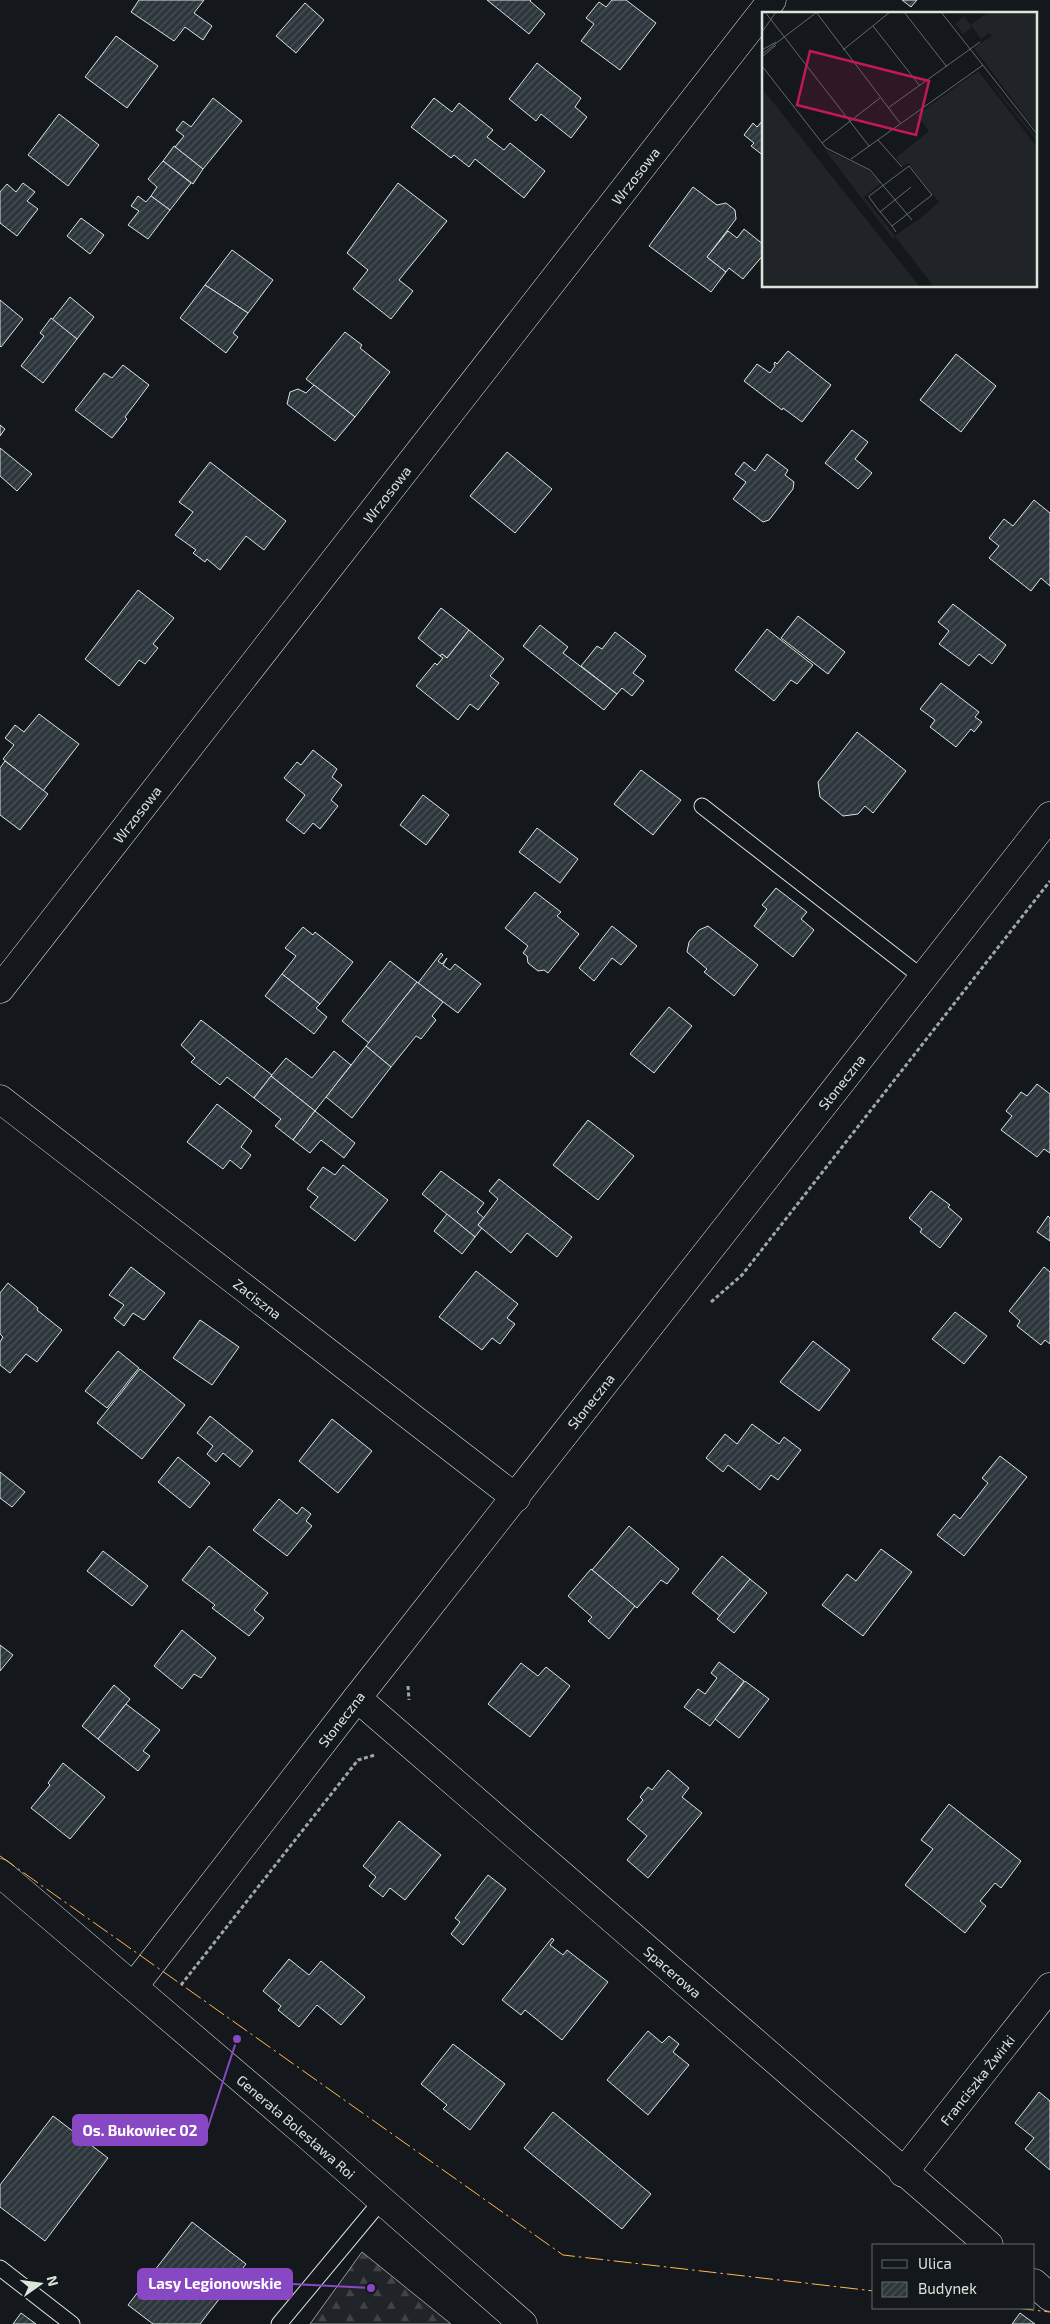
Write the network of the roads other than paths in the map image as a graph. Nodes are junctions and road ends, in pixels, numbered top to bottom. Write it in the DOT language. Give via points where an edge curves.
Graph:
graph roads {
  1 [pos="772,0"];
  2 [pos="763,12"];
  3 [pos="762,13"];
  4 [pos="702,806"];
  5 [pos="1050,816"];
  6 [pos="923,978"];
  7 [pos="0,989"];
  8 [pos="0,1099"];
  9 [pos="516,1498"];
  10 [pos="357,1698"];
  11 [pos="0,1873"];
  12 [pos="134,1986"];
  13 [pos="1050,1987"];
  14 [pos="904,2173"];
  15 [pos="382,2200"];
  16 [pos="988,2244"];
  17 [pos="0,2268"];
  18 [pos="1035,2284"];
  19 [pos="1050,2297"];
  20 [pos="72,2324"];
  21 [pos="279,2324"];
  22 [pos="523,2324"];
  1 -- 2 [label="street, Wrzosowa"];
  3 -- 7 [label="street, Wrzosowa"];
  4 -- 6 [label="lane"];
  5 -- 6 [label="street, Słoneczna"];
  6 -- 9 [label="street, Słoneczna"];
  8 -- 9 [label="street, Zaciszna"];
  9 -- 10 [label="street, Słoneczna"];
  10 -- 12 [label="street, Słoneczna"];
  10 -- 14 [label="street, Spacerowa"];
  11 -- 12 [label="street, Generała Bolesława Roi"];
  12 -- 15 [label="street, Generała Bolesława Roi"];
  13 -- 14 [label="street, Franciszka Żwirki"];
  14 -- 16 [label="street, Spacerowa"];
  15 -- 21 [label="lane"];
  15 -- 22 [label="street, Generała Bolesława Roi"];
  17 -- 20 [label="lane"];
  18 -- 19 [label="street"];
}
